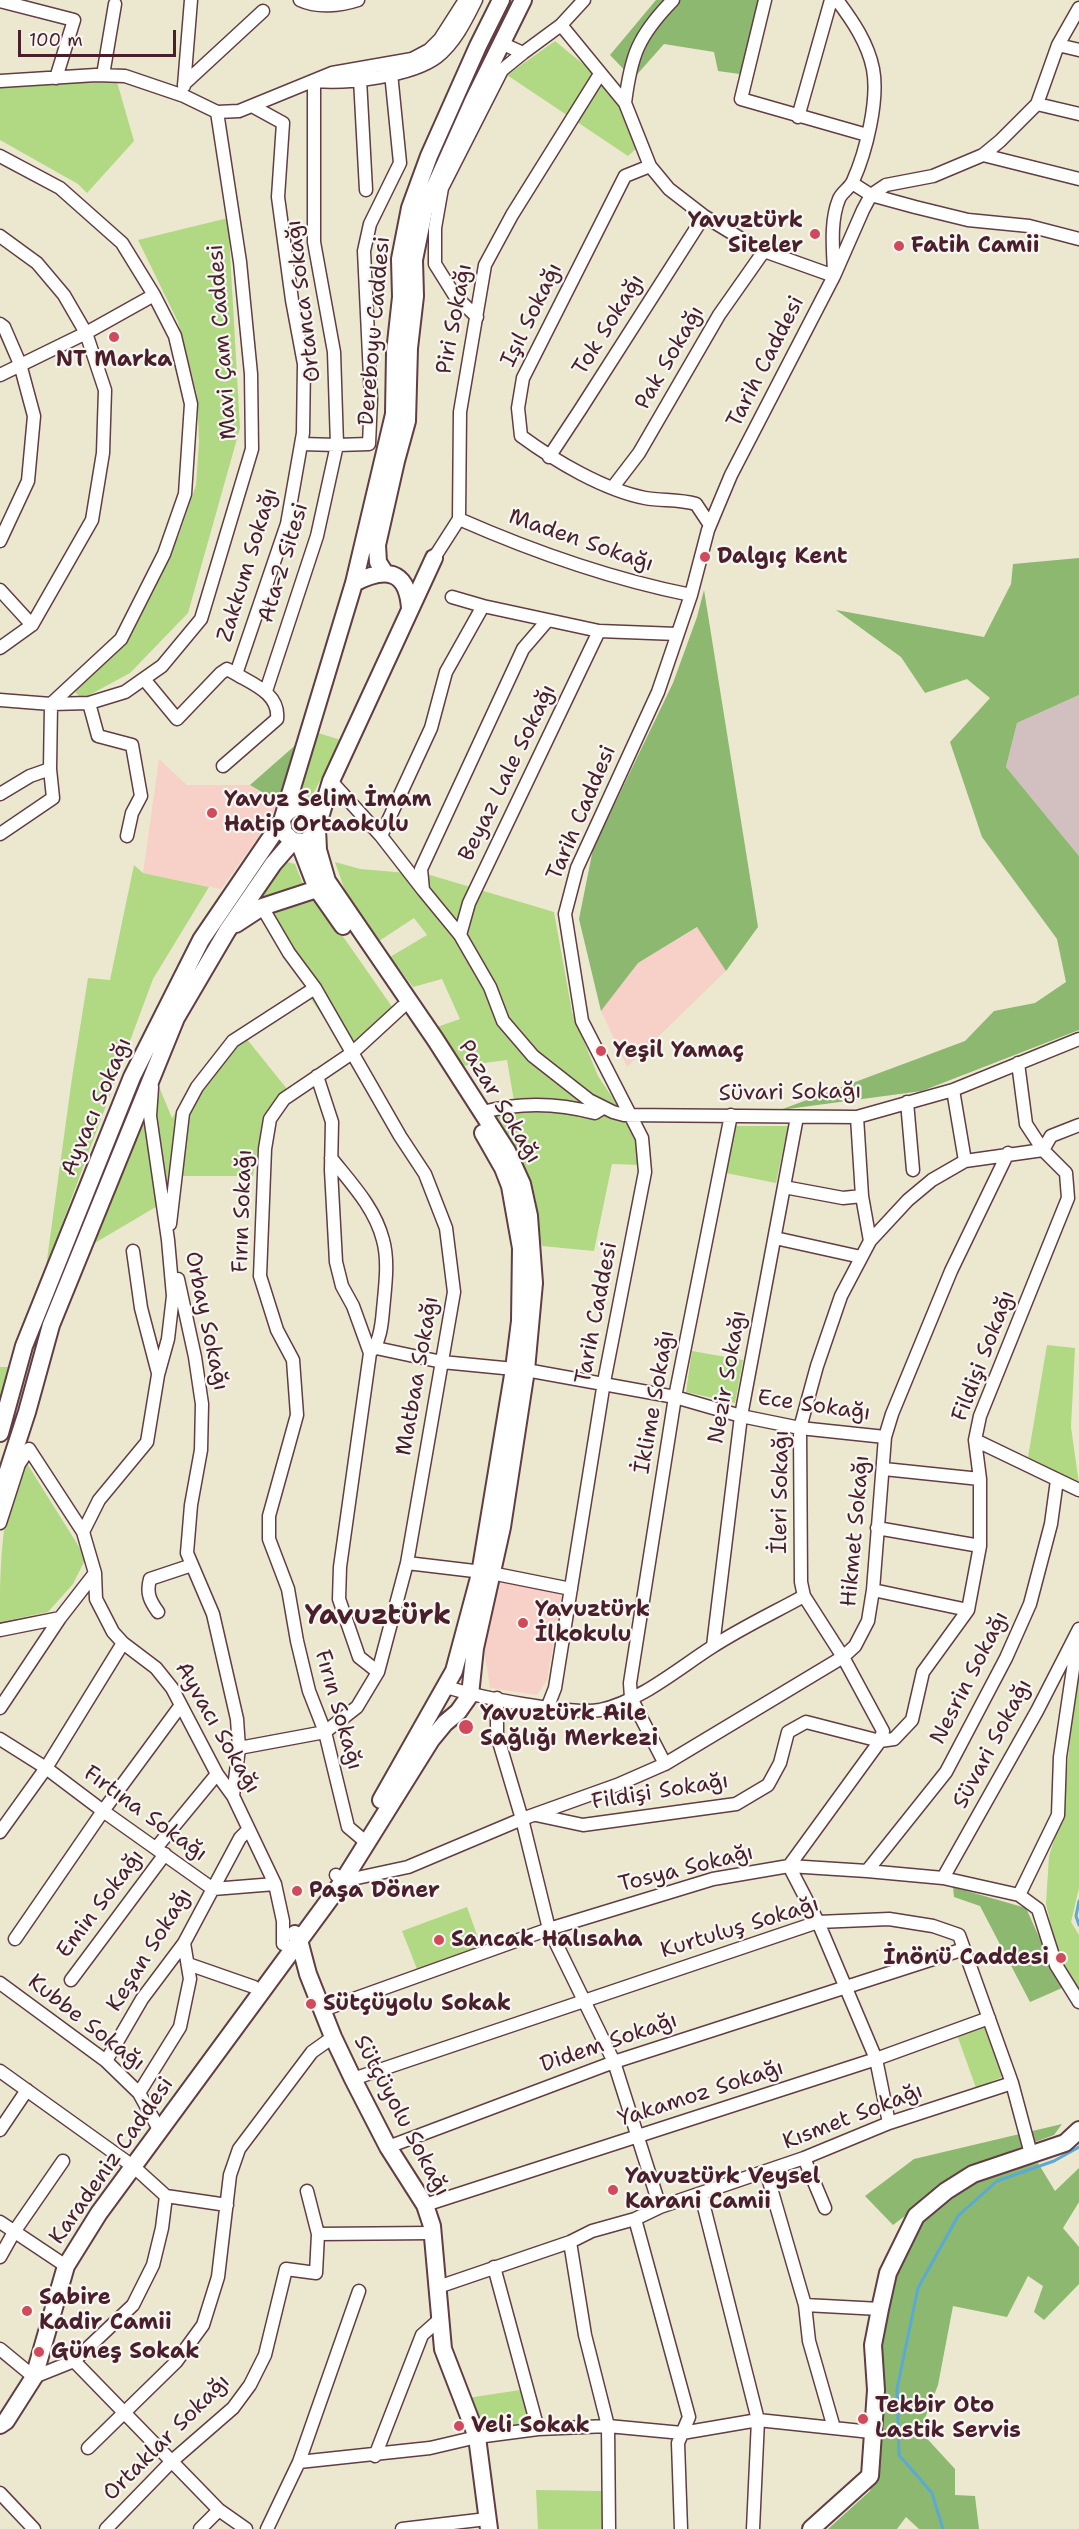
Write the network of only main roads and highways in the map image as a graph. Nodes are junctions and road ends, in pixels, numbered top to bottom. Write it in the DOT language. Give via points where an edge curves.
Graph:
graph roads {
  1 [pos="501,0"];
  2 [pos="523,0"];
  3 [pos="385,573"];
  4 [pos="401,580"];
  5 [pos="354,583"];
  6 [pos="411,608"];
  7 [pos="283,818"];
  8 [pos="317,825"];
  9 [pos="296,842"];
  10 [pos="317,889"];
  11 [pos="227,931"];
  12 [pos="520,1369"];
  13 [pos="0,1433"];
  14 [pos="0,1495"];
  15 [pos="486,1574"];
  16 [pos="447,1687"];
  17 [pos="470,1695"];
  18 [pos="363,1841"];
  19 [pos="289,1938"];
  20 [pos="234,2027"];
  21 [pos="1079,2130"];
  22 [pos="0,2426"];
  23 [pos="488,2524"];
  24 [pos="811,2529"];
  1 -- 5 [label="main road, Dereboyu Caddesi" via="439,134 410,208 400,259 394,414"];
  2 -- 3 [label="main road, Dereboyu Caddesi" via="424,211 414,260 407,421 377,545 378,562"];
  3 -- 4 [label="main road"];
  3 -- 5 [label="main road"];
  4 -- 6 [label="main road" via="408,588"];
  4 -- 6 [label="main road" via="423,570 434,558"];
  5 -- 7 [label="main road, Dereboyu Caddesi"];
  6 -- 8 [label="main road" via="331,781"];
  7 -- 8 [label="main road" via="292,808 303,807 313,812"];
  7 -- 9 [label="main road" via="284,833"];
  7 -- 13 [label="main road, Ayvacı Sokağı" via="201,940 132,1077 24,1346"];
  8 -- 9 [label="main road" via="310,839"];
  8 -- 12 [label="main road, Pazar Sokağı" via="318,850 327,881 483,1112 522,1185 529,1216 534,1283"];
  9 -- 10 [label="main road, Pazar Sokağı"];
  9 -- 11 [label="main road, Ayvacı Sokağı" via="273,864"];
  10 -- 11 [label="main road" via="262,907"];
  10 -- 12 [label="main road, Pazar Sokağı" via="446,1067 503,1168 510,1185 521,1248"];
  11 -- 14 [label="main road, Ayvacı Sokağı" via="176,1018 152,1074 51,1325"];
  12 -- 15 [label="main road, Pazar Sokağı"];
  15 -- 16 [label="main road, Pazar Sokağı"];
  15 -- 17 [label="main road, Pazar Sokağı"];
  16 -- 18 [label="main road, Karadeniz Caddesi"];
  17 -- 18 [label="main road, Karadeniz Caddesi" via="459,1712 430,1740"];
  18 -- 19 [label="main road, Karadeniz Caddesi" via="340,1878"];
  19 -- 20 [label="main road, Karadeniz Caddesi"];
  19 -- 20 [label="main road, Karadeniz Caddesi" via="254,1987"];
  19 -- 23 [label="main road, Sütçüyolu Sokağı" via="353,2079 388,2147 425,2205 432,2233 443,2349 477,2438"];
  20 -- 22 [label="main road, Karadeniz Caddesi" via="99,2213 66,2265 34,2377"];
  21 -- 24 [label="main road" via="1065,2143 973,2174 916,2216 888,2273 873,2345 876,2390 870,2476"];
}
